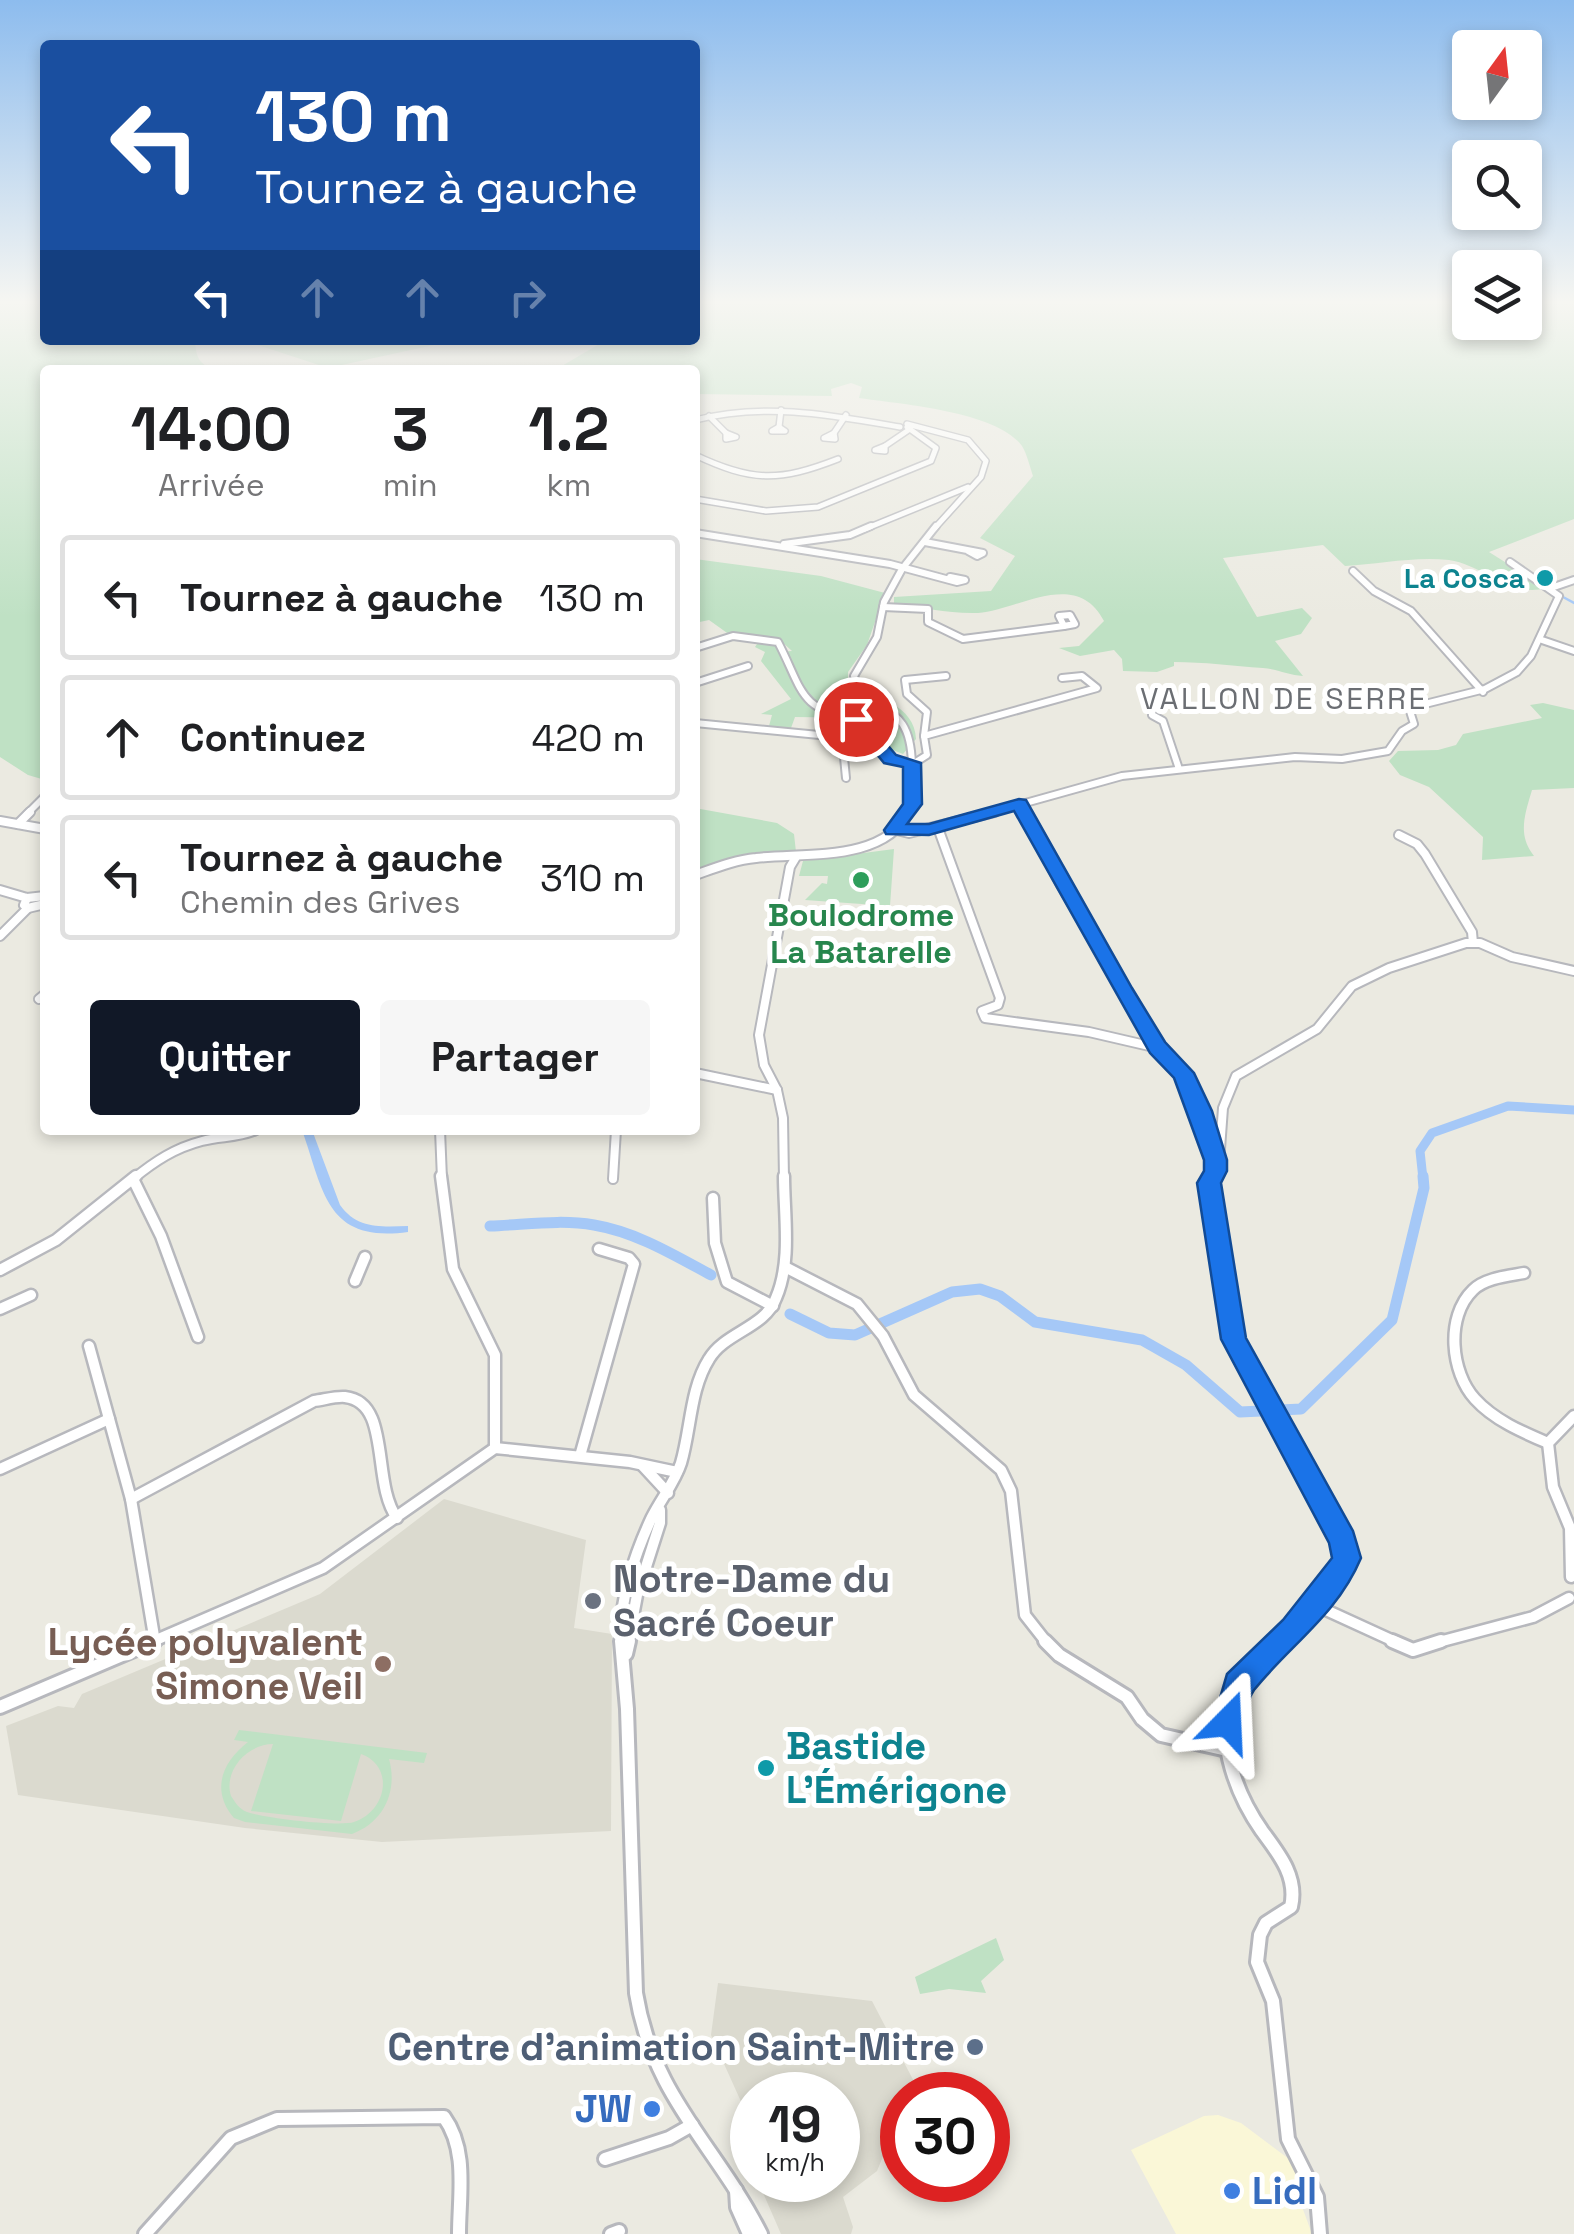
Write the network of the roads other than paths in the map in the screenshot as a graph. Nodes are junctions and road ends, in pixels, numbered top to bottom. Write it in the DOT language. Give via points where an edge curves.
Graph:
graph roads {
  1 [pos="781,410"];
  2 [pos="709,416"];
  3 [pos="845,416"];
  4 [pos="700,419"];
  5 [pos="779,426"];
  6 [pos="906,426"];
  7 [pos="726,433"];
  8 [pos="834,433"];
  9 [pos="885,446"];
  10 [pos="700,457"];
  11 [pos="838,458"];
  12 [pos="883,482"];
  13 [pos="972,485"];
  14 [pos="841,498"];
  15 [pos="700,500"];
  16 [pos="929,504"];
  17 [pos="949,510"];
  18 [pos="700,534"];
  19 [pos="925,542"];
  20 [pos="766,544"];
  21 [pos="968,551"];
  22 [pos="1510,562"];
  23 [pos="902,569"];
  24 [pos="1353,571"];
  25 [pos="950,577"];
  26 [pos="1574,580"];
  27 [pos="1551,588"];
  28 [pos="883,607"];
  29 [pos="1064,626"];
  30 [pos="1542,640"];
  31 [pos="700,646"];
  32 [pos="1574,651"];
  33 [pos="748,666"];
  34 [pos="946,676"];
  35 [pos="1062,678"];
  36 [pos="700,680"];
  37 [pos="1483,692"];
  38 [pos="1152,715"];
  39 [pos="700,724"];
  40 [pos="924,736"];
  41 [pos="842,738"];
  42 [pos="884,754"];
  43 [pos="912,763"];
  44 [pos="1178,768"];
  45 [pos="846,778"];
  46 [pos="40,801"];
  47 [pos="1019,804"];
  48 [pos="0,820"];
  49 [pos="18,824"];
  50 [pos="40,828"];
  51 [pos="934,828"];
  52 [pos="893,830"];
  53 [pos="1398,836"];
  54 [pos="882,838"];
  55 [pos="796,858"];
  56 [pos="700,874"];
  57 [pos="0,890"];
  58 [pos="40,898"];
  59 [pos="26,901"];
  60 [pos="0,936"];
  61 [pos="1473,942"];
  62 [pos="1574,971"];
  63 [pos="1158,1048"];
  64 [pos="700,1075"];
  65 [pos="777,1090"];
  66 [pos="245,1135"];
  67 [pos="440,1135"];
  68 [pos="616,1135"];
  69 [pos="1215,1160"];
  70 [pos="133,1179"];
  71 [pos="613,1179"];
  72 [pos="714,1198"];
  73 [pos="599,1249"];
  74 [pos="365,1257"];
  75 [pos="785,1267"];
  76 [pos="0,1270"];
  77 [pos="1524,1273"];
  78 [pos="355,1281"];
  79 [pos="32,1295"];
  80 [pos="772,1307"];
  81 [pos="0,1308"];
  82 [pos="198,1336"];
  83 [pos="89,1346"];
  84 [pos="1266,1405"];
  85 [pos="1574,1416"];
  86 [pos="109,1419"];
  87 [pos="1275,1421"];
  88 [pos="1548,1443"];
  89 [pos="494,1448"];
  90 [pos="580,1456"];
  91 [pos="638,1463"];
  92 [pos="0,1469"];
  93 [pos="677,1472"];
  94 [pos="668,1493"];
  95 [pos="131,1499"];
  96 [pos="397,1518"];
  97 [pos="1572,1577"];
  98 [pos="1570,1598"];
  99 [pos="1315,1606"];
  100 [pos="155,1642"];
  101 [pos="0,1707"];
  102 [pos="1227,1750"];
  103 [pos="692,2125"];
  104 [pos="605,2159"];
  105 [pos="730,2179"];
  106 [pos="737,2202"];
  107 [pos="744,2202"];
  108 [pos="145,2234"];
  109 [pos="459,2234"];
  110 [pos="749,2234"];
  111 [pos="761,2234"];
  112 [pos="1320,2234"];
  1 -- 2 [label="street"];
  1 -- 3 [label="street"];
  1 -- 5 [label="street"];
  2 -- 4 [label="street"];
  2 -- 7 [label="street"];
  3 -- 6 [label="street"];
  3 -- 8 [label="street"];
  6 -- 9 [label="street"];
  6 -- 12 [label="street" via="936,454"];
  6 -- 13 [label="street" via="974,444 986,468"];
  10 -- 11 [label="street" via="764,479"];
  12 -- 14 [label="street"];
  13 -- 16 [label="street"];
  13 -- 17 [label="street"];
  14 -- 15 [label="street" via="791,511"];
  16 -- 17 [label="street"];
  16 -- 20 [label="street" via="850,535"];
  17 -- 19 [label="street"];
  18 -- 20 [label="street"];
  19 -- 21 [label="street"];
  19 -- 23 [label="street"];
  20 -- 23 [label="street"];
  22 -- 27 [label="street"];
  23 -- 25 [label="street"];
  23 -- 28 [label="street"];
  24 -- 37 [label="street" via="1411,611"];
  26 -- 27 [label="street"];
  27 -- 30 [label="street" via="1560,598"];
  28 -- 29 [label="street" via="928,609 928,622 963,639"];
  28 -- 43 [label="street" via="877,638 856,668 854,684 904,724"];
  30 -- 32 [label="street"];
  30 -- 37 [label="street" via="1513,673"];
  31 -- 42 [label="street" via="733,636 778,642 812,707 856,719"];
  33 -- 36 [label="street"];
  34 -- 40 [label="street" via="905,680 907,694 927,712"];
  35 -- 40 [label="street" via="1082,676 1097,688"];
  37 -- 44 [label="street" via="1411,706 1414,724 1382,753"];
  38 -- 44 [label="street" via="1163,720"];
  39 -- 41 [label="street"];
  40 -- 43 [label="street" via="927,756"];
  41 -- 42 [label="street"];
  41 -- 45 [label="street"];
  42 -- 43 [label="street"];
  43 -- 52 [label="street" via="912,804"];
  44 -- 47 [label="street"];
  46 -- 49 [label="street"];
  47 -- 51 [label="street"];
  47 -- 63 [label="street"];
  48 -- 49 [label="street"];
  49 -- 50 [label="street"];
  51 -- 52 [label="street"];
  51 -- 54 [label="street"];
  51 -- 63 [label="street" via="1000,1003 982,1014"];
  52 -- 54 [label="street"];
  53 -- 61 [label="street" via="1425,854"];
  54 -- 55 [label="street"];
  55 -- 56 [label="street" via="745,860"];
  55 -- 65 [label="street" via="759,1034"];
  57 -- 59 [label="street"];
  58 -- 59 [label="street"];
  59 -- 60 [label="street"];
  61 -- 62 [label="street"];
  61 -- 69 [label="street" via="1352,986 1317,1029 1236,1076"];
  63 -- 69 [label="street" via="1195,1096"];
  64 -- 65 [label="street"];
  65 -- 75 [label="street"];
  66 -- 70 [label="street" via="163,1154"];
  67 -- 89 [label="street" via="453,1269 495,1355"];
  68 -- 71 [label="street"];
  69 -- 84 [label="street" via="1209,1183 1234,1339"];
  70 -- 76 [label="street" via="56,1240"];
  70 -- 82 [label="street"];
  72 -- 80 [label="street" via="727,1282"];
  73 -- 90 [label="street" via="634,1264"];
  74 -- 78 [label="street"];
  75 -- 80 [label="street"];
  75 -- 102 [label="street" via="858,1304 884,1336 914,1395 1000,1470 1011,1490 1020,1596 1041,1637 1128,1697 1161,1734"];
  77 -- 88 [label="street" via="1477,1286 1466,1297 1452,1354 1460,1379 1480,1404"];
  79 -- 81 [label="street"];
  80 -- 93 [label="street" via="708,1358"];
  83 -- 86 [label="street"];
  84 -- 87 [label="street"];
  85 -- 88 [label="street"];
  86 -- 92 [label="street"];
  86 -- 95 [label="street"];
  87 -- 99 [label="street" via="1347,1558"];
  88 -- 97 [label="street" via="1552,1486 1570,1528"];
  89 -- 90 [label="street"];
  89 -- 96 [label="street"];
  90 -- 91 [label="street"];
  91 -- 93 [label="street"];
  91 -- 94 [label="street"];
  93 -- 94 [label="street"];
  94 -- 103 [label="street" via="624,1662 639,2010 656,2069"];
  95 -- 96 [label="street" via="314,1401 342,1397 363,1404 375,1418 386,1505"];
  95 -- 100 [label="street"];
  96 -- 100 [label="street" via="323,1568"];
  98 -- 99 [label="street" via="1413,1650"];
  99 -- 102 [label="street" via="1238,1684"];
  100 -- 101 [label="street"];
  102 -- 112 [label="street" via="1246,1806 1294,1886 1291,1907 1260,1935 1257,1962 1274,2001 1288,2140 1317,2197"];
  103 -- 104 [label="street"];
  103 -- 105 [label="street"];
  106 -- 110 [label="street"];
  107 -- 111 [label="street"];
  108 -- 109 [label="street" via="231,2138 276,2119 444,2117 460,2142"];
}
